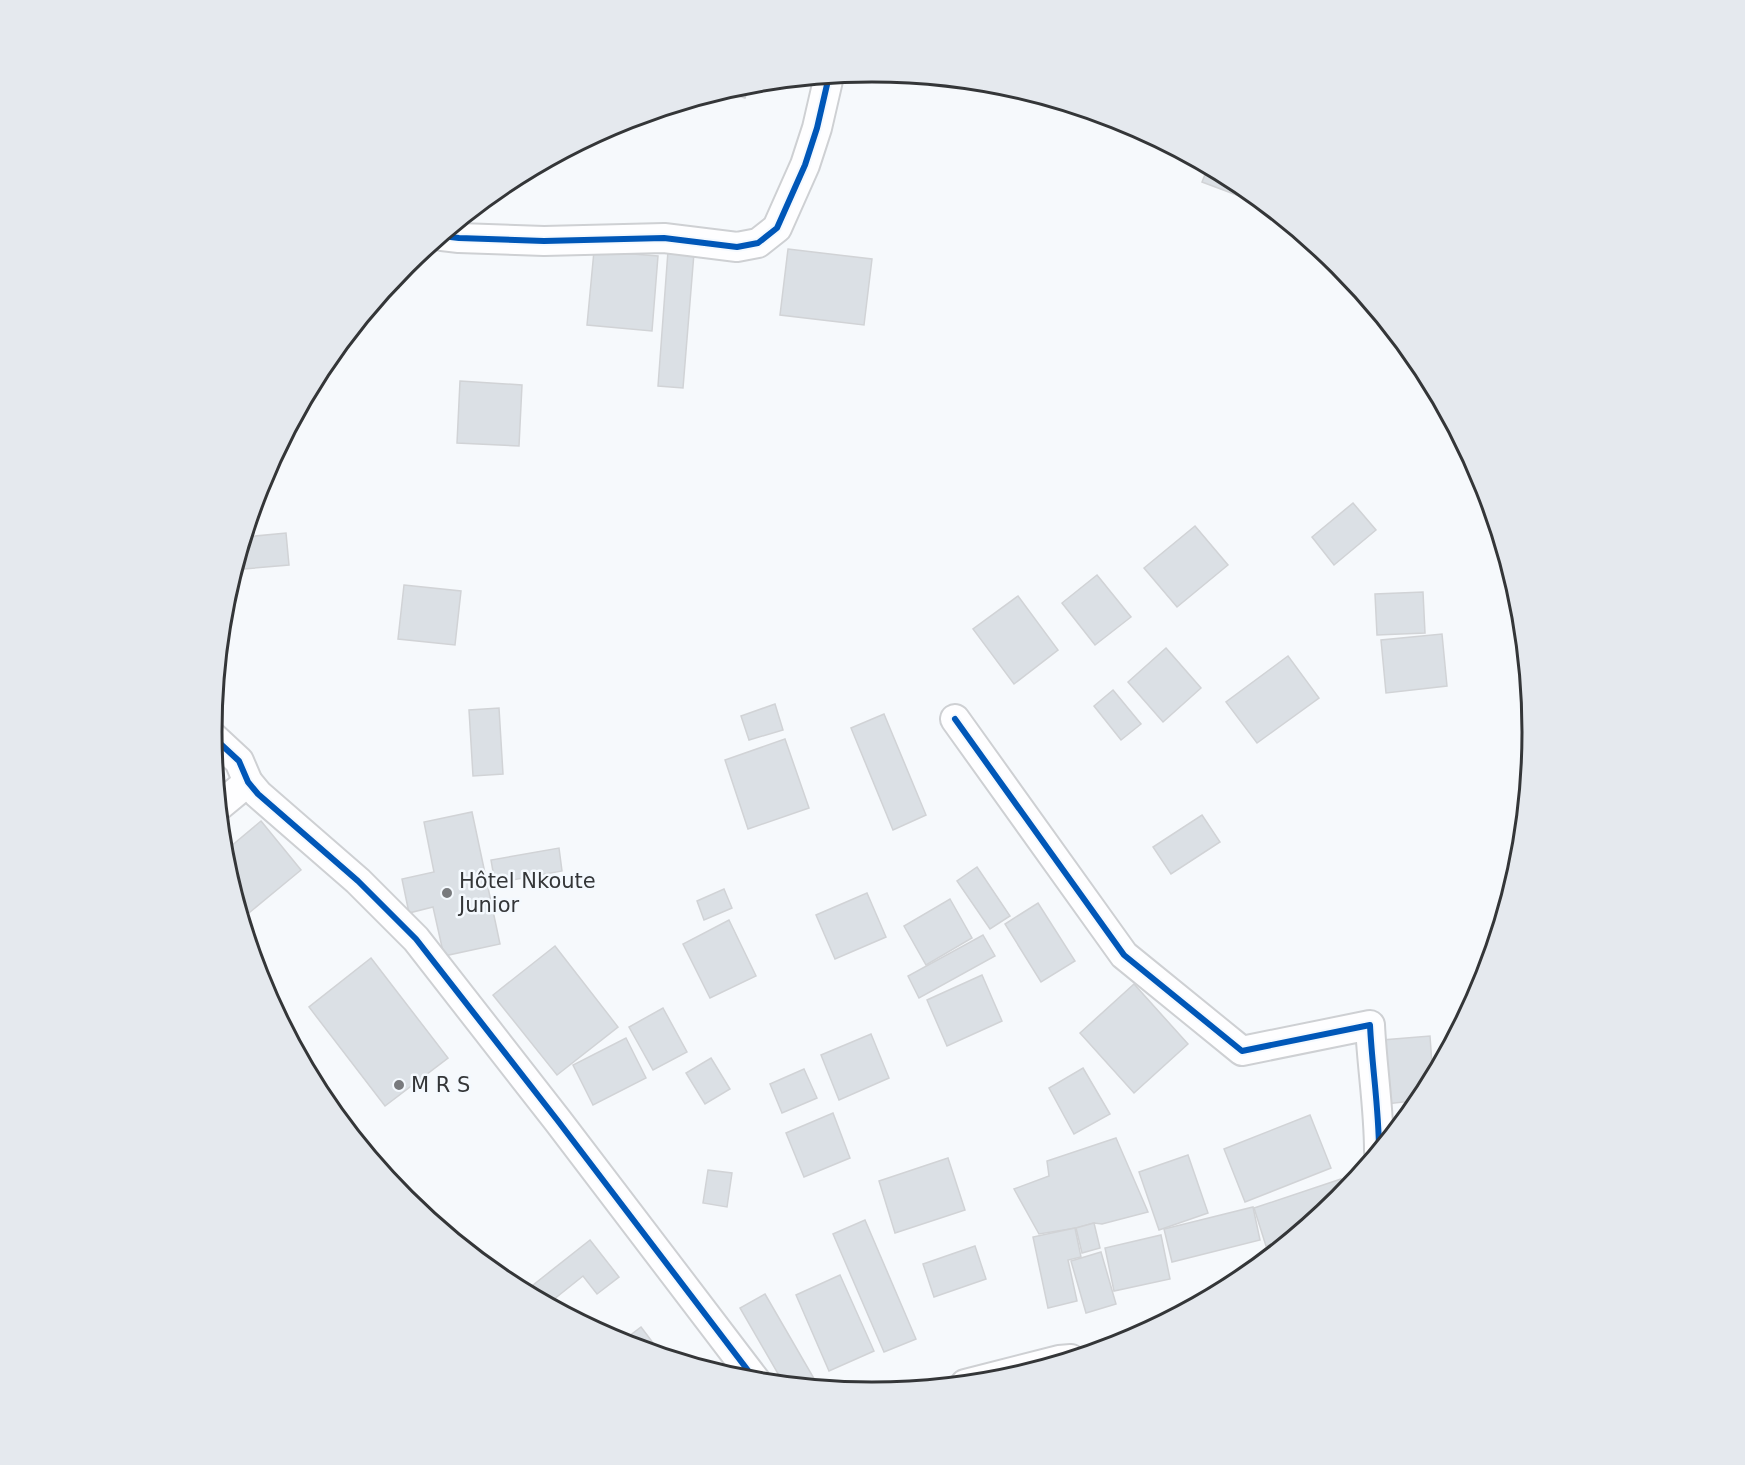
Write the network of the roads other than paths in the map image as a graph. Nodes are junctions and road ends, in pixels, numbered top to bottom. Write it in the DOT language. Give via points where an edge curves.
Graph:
graph roads {
  1 [pos="827,84"];
  2 [pos="452,237"];
  3 [pos="955,719"];
  4 [pos="223,746"];
  5 [pos="248,782"];
  6 [pos="226,800"];
  7 [pos="1378,1140"];
  8 [pos="747,1370"];
  1 -- 2 [label="street" via="805,165 777,228 758,243 737,247 664,238 544,241"];
  3 -- 7 [label="street" via="1124,955 1242,1051 1370,1025"];
  4 -- 5 [label="street" via="239,761"];
  5 -- 6 [label="street"];
  5 -- 8 [label="street" via="416,939"];
}
